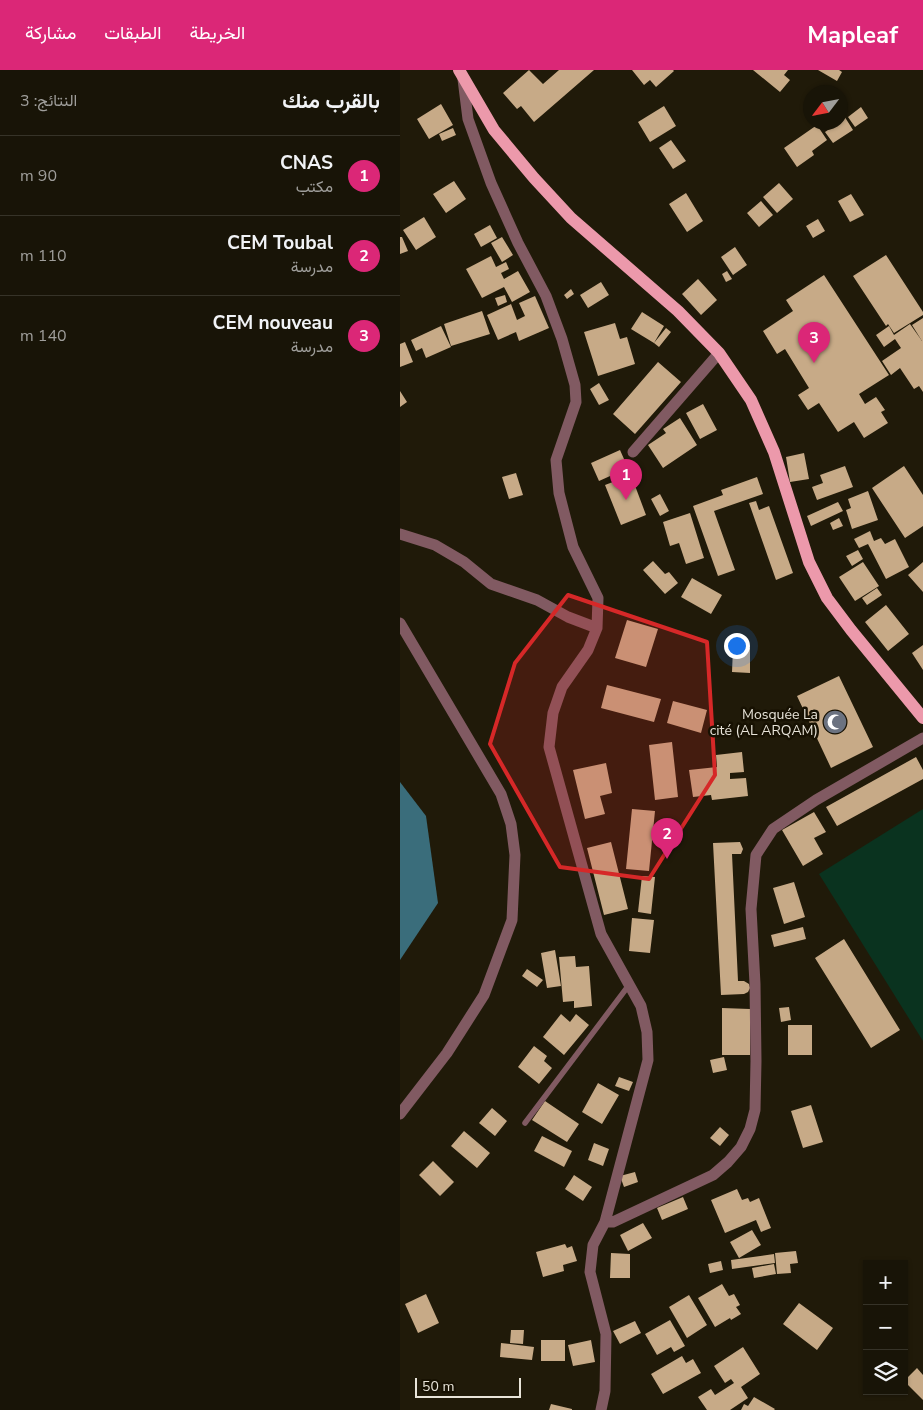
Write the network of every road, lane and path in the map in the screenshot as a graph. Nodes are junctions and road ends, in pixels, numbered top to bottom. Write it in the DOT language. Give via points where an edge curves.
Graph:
graph roads {
  1 [pos="461,74"];
  2 [pos="719,352"];
  3 [pos="633,452"];
  4 [pos="400,534"];
  5 [pos="400,623"];
  6 [pos="597,628"];
  7 [pos="922,714"];
  8 [pos="923,738"];
  9 [pos="629,985"];
  10 [pos="400,1114"];
  11 [pos="525,1123"];
  12 [pos="605,1222"];
  13 [pos="601,1410"];
  1 -- 2 [label="main road" via="494,130 552,198"];
  1 -- 6 [label="street" via="468,119 491,183 546,296 575,385 576,402 556,460 559,493 573,547 598,598"];
  2 -- 3 [label="street"];
  2 -- 7 [label="main road" via="751,400 774,452 809,562 827,598"];
  4 -- 6 [label="street" via="435,545 464,562 491,584 537,600"];
  5 -- 10 [label="street" via="501,794 511,824 515,855 512,920 484,996 447,1053"];
  6 -- 9 [label="street" via="588,650 562,687 553,713 549,747 601,934"];
  8 -- 12 [label="street" via="773,829 756,855 751,909 756,1061 755,1110 750,1129 741,1147 713,1174 613,1222"];
  9 -- 11 [label="lane"];
  9 -- 12 [label="street" via="641,1006 647,1032 648,1060"];
  12 -- 13 [label="street" via="593,1245 590,1272 606,1334 605,1390"];
}
